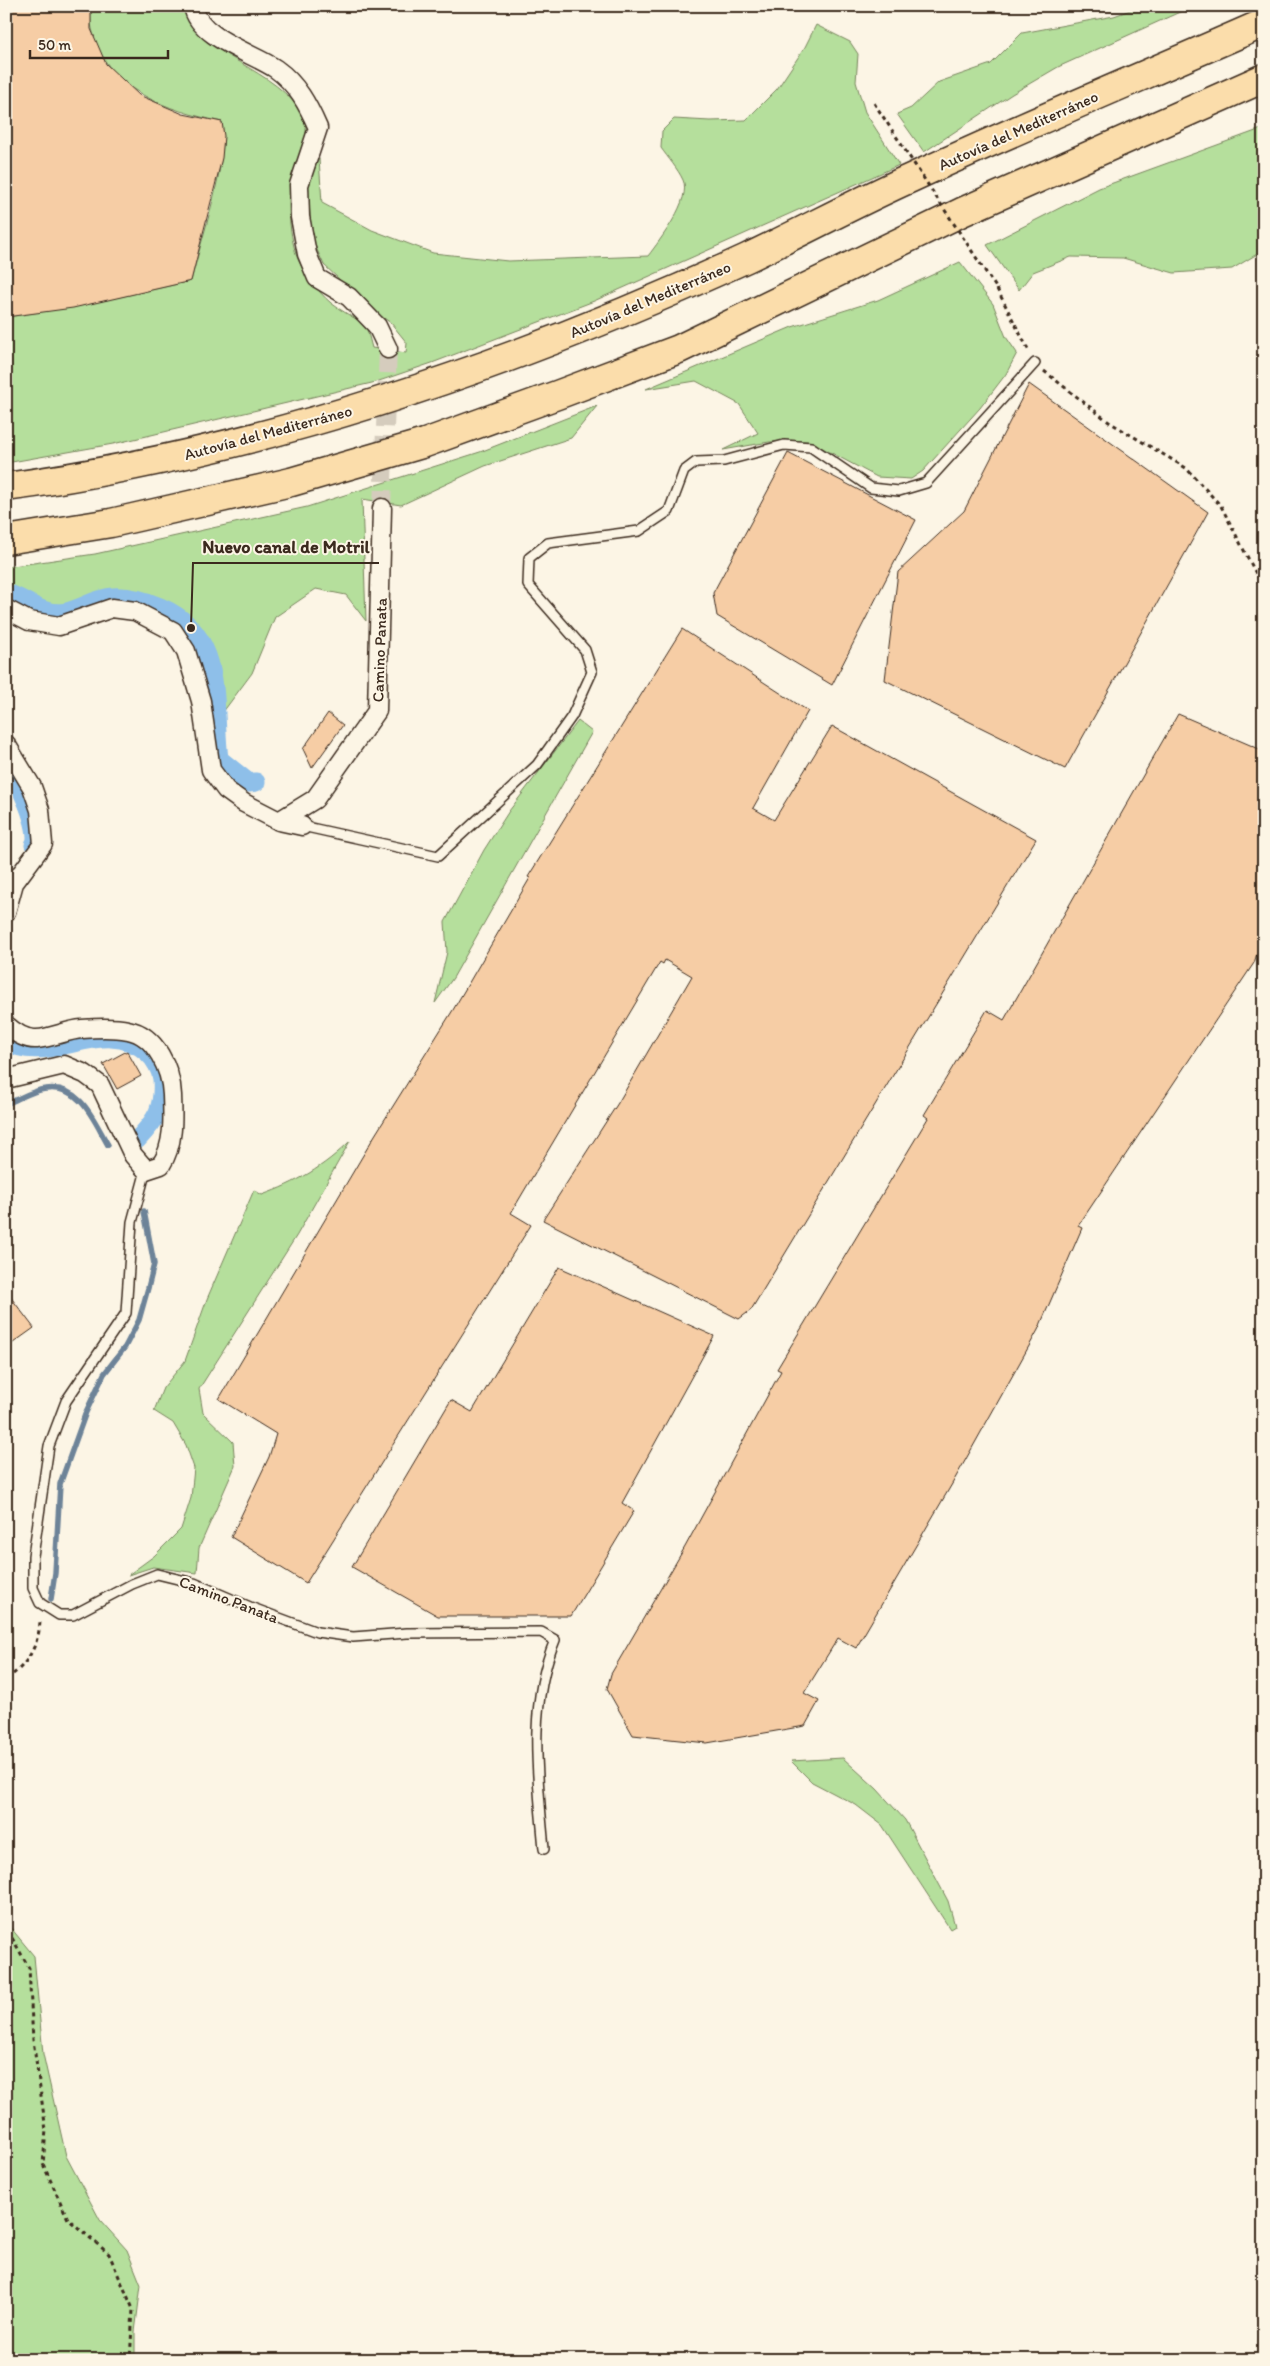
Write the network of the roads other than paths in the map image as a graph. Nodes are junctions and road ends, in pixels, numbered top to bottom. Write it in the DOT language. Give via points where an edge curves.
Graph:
graph roads {
  1 [pos="193,6"];
  2 [pos="1264,23"];
  3 [pos="1264,78"];
  4 [pos="388,349"];
  5 [pos="1035,364"];
  6 [pos="6,487"];
  7 [pos="382,508"];
  8 [pos="6,540"];
  9 [pos="6,609"];
  10 [pos="6,744"];
  11 [pos="278,821"];
  12 [pos="302,826"];
  13 [pos="6,912"];
  14 [pos="6,1025"];
  15 [pos="6,1079"];
  16 [pos="146,1170"];
  17 [pos="544,1850"];
  1 -- 4 [label="street" via="204,27 221,40 277,70 306,98 318,128 299,185 300,218 307,254 317,278 349,297 377,326"];
  2 -- 6 [label="highway, Autovía del Mediterráneo" via="939,165 739,261 618,314 447,380 314,422 181,455"];
  3 -- 8 [label="highway" via="962,212 678,349 548,398 425,443 291,482 111,523"];
  5 -- 12 [label="lane" via="926,484 899,491 872,488 811,447 784,445 724,461 696,462 684,472 670,511 639,531 548,543 529,558 528,584 585,650 592,672 572,716 537,765 438,856"];
  7 -- 11 [label="street, Camino Panata" via="377,711 315,799"];
  9 -- 11 [label="street" via="29,621 59,626 112,608 135,611 173,631 186,652 201,701 211,770 226,790"];
  10 -- 13 [label="street" via="32,787 40,810 44,844 14,883"];
  11 -- 12 [label="street"];
  14 -- 16 [label="street" via="16,1033 36,1040 81,1029 129,1030 146,1040 161,1055 172,1078 169,1153 161,1166"];
  15 -- 16 [label="street" via="64,1064 85,1074 100,1085 133,1155"];
  16 -- 17 [label="lane, Camino Panata" via="132,1222 126,1313 66,1401 48,1446 33,1556 33,1588 40,1603 59,1615 73,1615 158,1574 194,1583 317,1632 354,1638 407,1633 541,1632 555,1640 546,1661 536,1742"];
}
